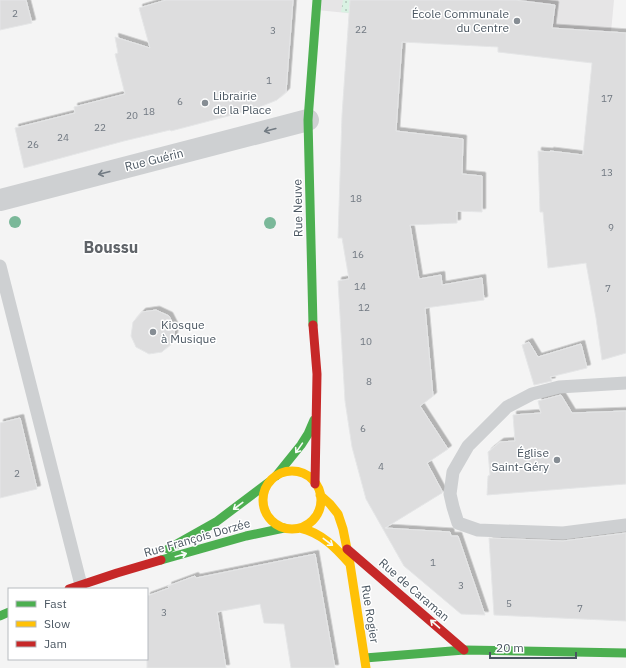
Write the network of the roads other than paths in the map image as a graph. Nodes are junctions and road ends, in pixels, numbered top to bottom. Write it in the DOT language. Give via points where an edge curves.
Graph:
graph roads {
  1 [pos="317,0"];
  2 [pos="308,120"];
  3 [pos="0,199"];
  4 [pos="0,266"];
  5 [pos="626,383"];
  6 [pos="316,415"];
  7 [pos="276,476"];
  8 [pos="269,482"];
  9 [pos="315,484"];
  10 [pos="320,495"];
  11 [pos="626,525"];
  12 [pos="284,528"];
  13 [pos="300,528"];
  14 [pos="347,549"];
  15 [pos="350,564"];
  16 [pos="116,573"];
  17 [pos="75,587"];
  18 [pos="464,650"];
  19 [pos="626,653"];
  20 [pos="365,658"];
  21 [pos="366,668"];
  1 -- 2 [label="main road, Rue Neuve"];
  2 -- 3 [label="street, Rue Guérin, one-way"];
  2 -- 6 [label="main road, Rue Neuve"];
  4 -- 17 [label="lane"];
  5 -- 11 [label="lane" via="559,387 532,394 507,407 468,446 453,472 450,494 458,523 478,530 563,532"];
  6 -- 7 [label="main road, Rue Neuve, one-way" via="301,445"];
  6 -- 9 [label="main road, Rue Neuve"];
  7 -- 8 [label="main road"];
  7 -- 9 [label="main road" via="290,471 298,472"];
  8 -- 12 [label="main road" via="262,500 264,510 268,518"];
  8 -- 16 [label="main road, Rue François Dorzée, one-way" via="216,522 159,554"];
  9 -- 10 [label="main road"];
  10 -- 13 [label="main road" via="317,514 307,525"];
  10 -- 14 [label="main road, Rue Rogier" via="338,514"];
  12 -- 13 [label="main road"];
  16 -- 12 [label="main road, Rue François Dorzée, one-way" via="246,536"];
  13 -- 15 [label="main road, one-way" via="312,531 323,538 338,549"];
  14 -- 15 [label="main road, Rue Rogier"];
  18 -- 14 [label="main road, Rue de Caraman, one-way"];
  15 -- 20 [label="main road, Rue Rogier"];
  16 -- 17 [label="main road, Rue François Dorzée"];
  18 -- 19 [label="main road"];
  18 -- 20 [label="main road"];
  20 -- 21 [label="main road, Rue Rogier"];
}
